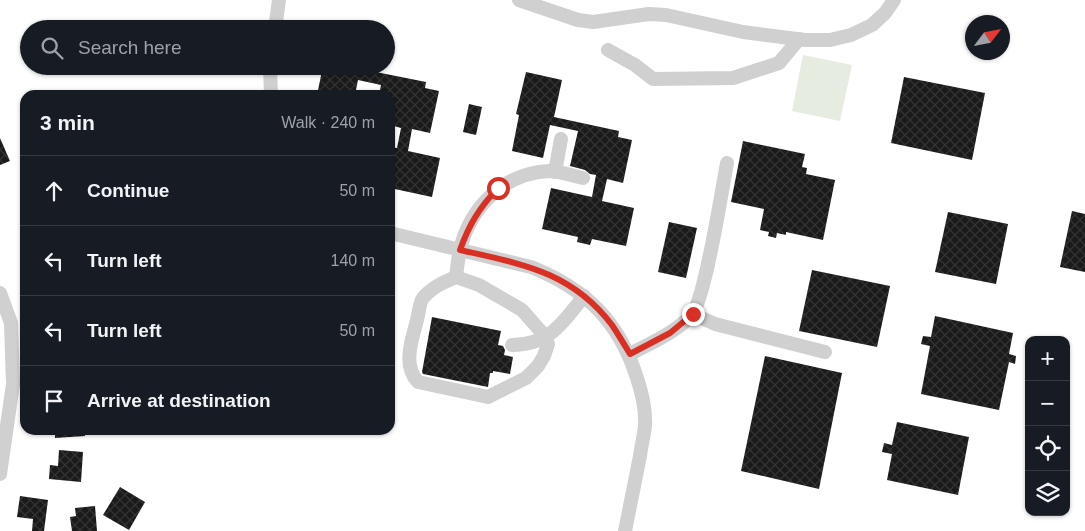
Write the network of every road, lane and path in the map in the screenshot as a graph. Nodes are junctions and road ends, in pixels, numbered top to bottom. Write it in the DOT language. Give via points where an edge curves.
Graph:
graph roads {
  1 [pos="280,0"];
  2 [pos="519,0"];
  3 [pos="894,0"];
  4 [pos="277,20"];
  5 [pos="799,39"];
  6 [pos="608,50"];
  7 [pos="270,75"];
  8 [pos="271,90"];
  9 [pos="561,139"];
  10 [pos="727,163"];
  11 [pos="556,172"];
  12 [pos="583,178"];
  13 [pos="395,234"];
  14 [pos="460,250"];
  15 [pos="456,277"];
  16 [pos="0,293"];
  17 [pos="584,296"];
  18 [pos="693,314"];
  19 [pos="545,338"];
  20 [pos="512,345"];
  21 [pos="825,352"];
  22 [pos="630,354"];
  23 [pos="0,474"];
  24 [pos="625,531"];
  1 -- 4 [label="street"];
  2 -- 5 [label="street" via="578,20 593,22 649,14 666,15 743,32"];
  3 -- 5 [label="street" via="872,25 851,35 830,40"];
  5 -- 6 [label="street" via="779,63 733,78 653,79"];
  7 -- 8 [label="street"];
  9 -- 11 [label="street"];
  10 -- 18 [label="street" via="702,291"];
  11 -- 12 [label="street"];
  11 -- 14 [label="street" via="516,178 498,188 482,206"];
  13 -- 14 [label="street"];
  14 -- 15 [label="street"];
  14 -- 17 [label="street" via="531,267 554,276"];
  15 -- 19 [label="street" via="479,285 522,310"];
  15 -- 19 [label="street" via="439,284 422,300 409,354 410,368 418,382 488,396 526,378 538,366 548,344"];
  16 -- 23 [label="street" via="11,323 13,384"];
  17 -- 19 [label="street" via="556,330"];
  17 -- 22 [label="street" via="612,325"];
  18 -- 21 [label="street" via="715,324"];
  18 -- 22 [label="street" via="670,333"];
  19 -- 20 [label="street"];
  22 -- 24 [label="street" via="643,397 645,426"];
}
